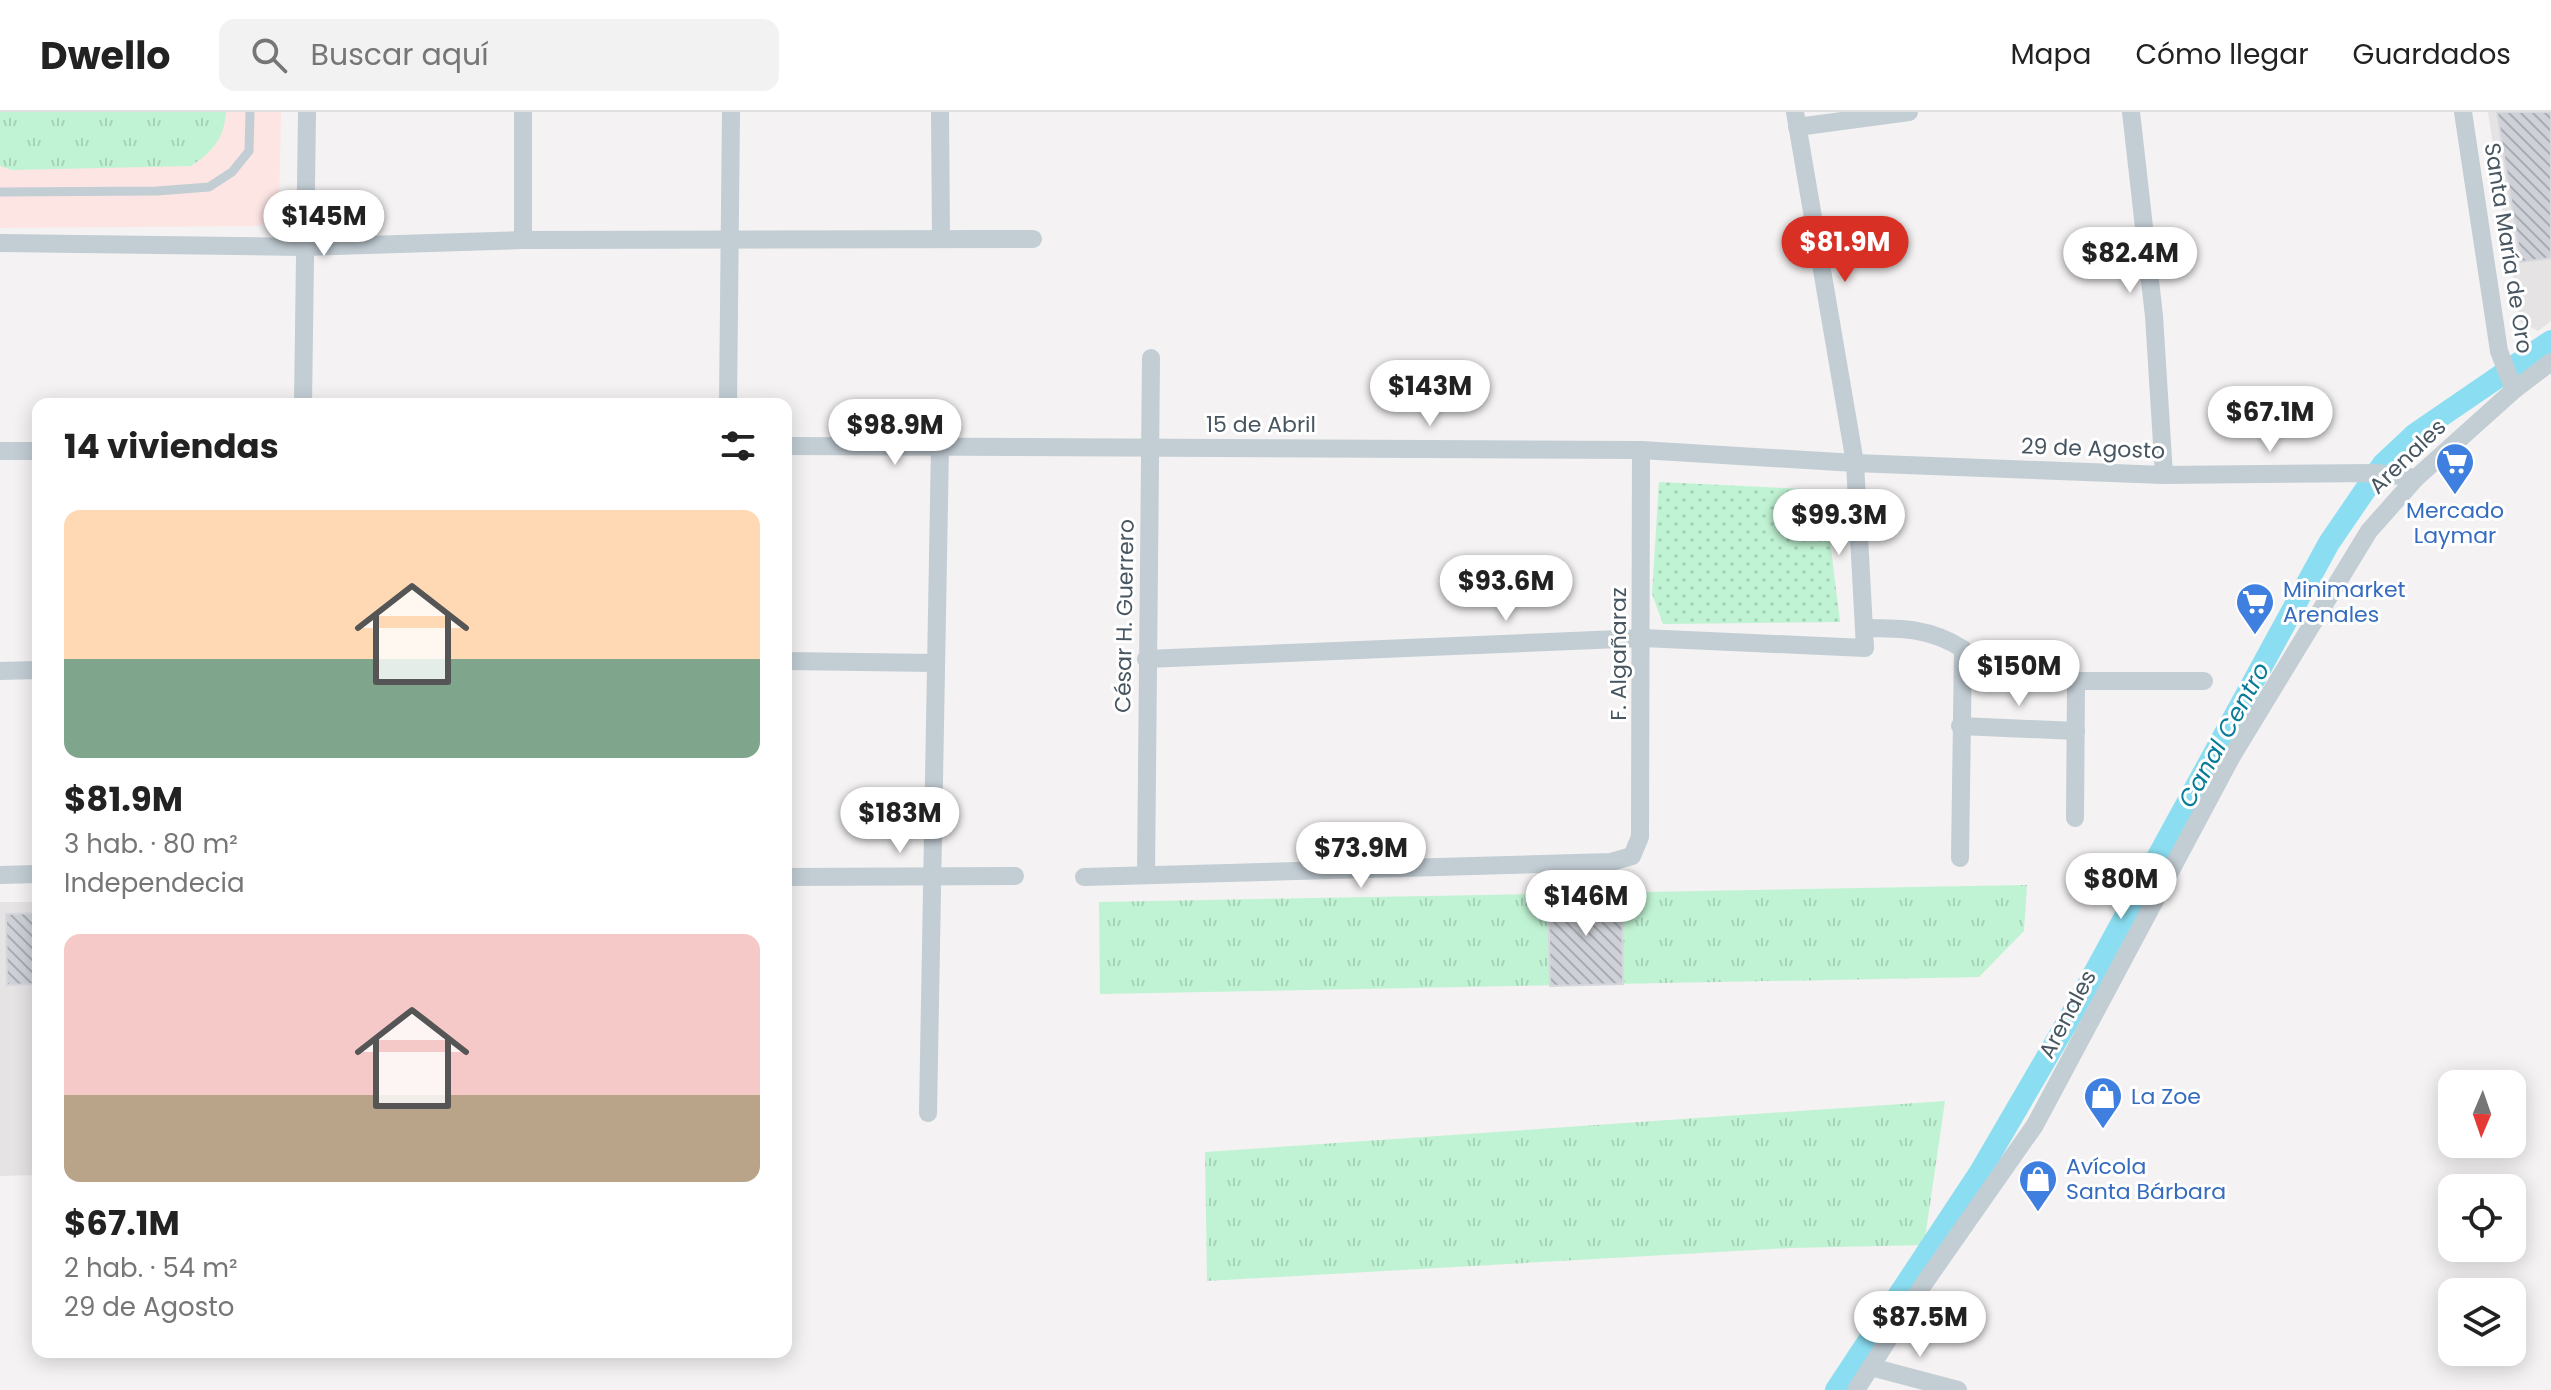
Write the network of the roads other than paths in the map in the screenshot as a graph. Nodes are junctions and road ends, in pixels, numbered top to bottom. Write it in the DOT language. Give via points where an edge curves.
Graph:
graph roads {
  1 [pos="250,112"];
  2 [pos="307,112"];
  3 [pos="523,112"];
  4 [pos="731,112"];
  5 [pos="940,112"];
  6 [pos="1909,112"];
  7 [pos="2131,112"];
  8 [pos="2463,112"];
  9 [pos="1796,119"];
  10 [pos="0,192"];
  11 [pos="941,239"];
  12 [pos="1033,239"];
  13 [pos="523,240"];
  14 [pos="730,240"];
  15 [pos="0,243"];
  16 [pos="304,247"];
  17 [pos="1151,358"];
  18 [pos="2551,362"];
  19 [pos="2511,383"];
  20 [pos="303,398"];
  21 [pos="728,398"];
  22 [pos="792,446"];
  23 [pos="940,446"];
  24 [pos="1150,448"];
  25 [pos="1641,450"];
  26 [pos="0,451"];
  27 [pos="32,451"];
  28 [pos="1855,463"];
  29 [pos="2164,475"];
  30 [pos="2416,478"];
  31 [pos="1864,628"];
  32 [pos="1643,638"];
  33 [pos="1146,659"];
  34 [pos="792,661"];
  35 [pos="935,663"];
  36 [pos="32,670"];
  37 [pos="0,671"];
  38 [pos="2204,681"];
  39 [pos="1960,726"];
  40 [pos="2076,731"];
  41 [pos="2075,818"];
  42 [pos="1960,858"];
  43 [pos="32,874"];
  44 [pos="0,875"];
  45 [pos="1146,875"];
  46 [pos="933,876"];
  47 [pos="1015,876"];
  48 [pos="792,877"];
  49 [pos="1084,877"];
  50 [pos="928,1113"];
  51 [pos="1871,1367"];
  52 [pos="1856,1390"];
  53 [pos="1958,1390"];
  1 -- 10 [label="lane" via="249,151 232,172 209,187"];
  2 -- 16 [label="street"];
  3 -- 13 [label="street"];
  4 -- 14 [label="street"];
  5 -- 11 [label="street"];
  6 -- 9 [label="street"];
  7 -- 29 [label="street" via="2154,316"];
  8 -- 19 [label="street, Santa María de Oro" via="2499,351"];
  9 -- 28 [label="street"];
  11 -- 12 [label="street"];
  11 -- 14 [label="street"];
  13 -- 14 [label="street"];
  13 -- 16 [label="street"];
  14 -- 21 [label="street"];
  15 -- 16 [label="street"];
  16 -- 20 [label="street"];
  17 -- 24 [label="street, César H. Guerrero"];
  18 -- 19 [label="street, Arenales"];
  19 -- 30 [label="street, Arenales"];
  22 -- 23 [label="street, 15 de Abril"];
  23 -- 24 [label="street, 15 de Abril"];
  23 -- 35 [label="street"];
  24 -- 25 [label="street, 15 de Abril"];
  24 -- 33 [label="street, César H. Guerrero"];
  25 -- 28 [label="street, 15 de Abril"];
  25 -- 32 [label="street, F. Algañaraz"];
  26 -- 27 [label="street"];
  28 -- 29 [label="street, 29 de Agosto"];
  28 -- 31 [label="street"];
  29 -- 30 [label="street, 29 de Agosto" via="2382,473"];
  30 -- 51 [label="street, Arenales" via="2369,531 2327,597 2232,756 2035,1125"];
  31 -- 32 [label="street" via="1865,648"];
  31 -- 39 [label="street" via="1912,628 1940,635 1963,649"];
  32 -- 33 [label="street"];
  32 -- 45 [label="street, F. Algañaraz" via="1640,837 1632,856 1611,862"];
  33 -- 45 [label="street, César H. Guerrero"];
  34 -- 35 [label="street"];
  35 -- 46 [label="street"];
  36 -- 37 [label="street"];
  38 -- 40 [label="street" via="2076,681"];
  39 -- 40 [label="street"];
  39 -- 42 [label="street"];
  40 -- 41 [label="street"];
  43 -- 44 [label="street"];
  45 -- 49 [label="street"];
  46 -- 47 [label="street"];
  46 -- 48 [label="street"];
  46 -- 50 [label="street"];
  51 -- 52 [label="street, Arenales"];
  51 -- 53 [label="street"];
}
